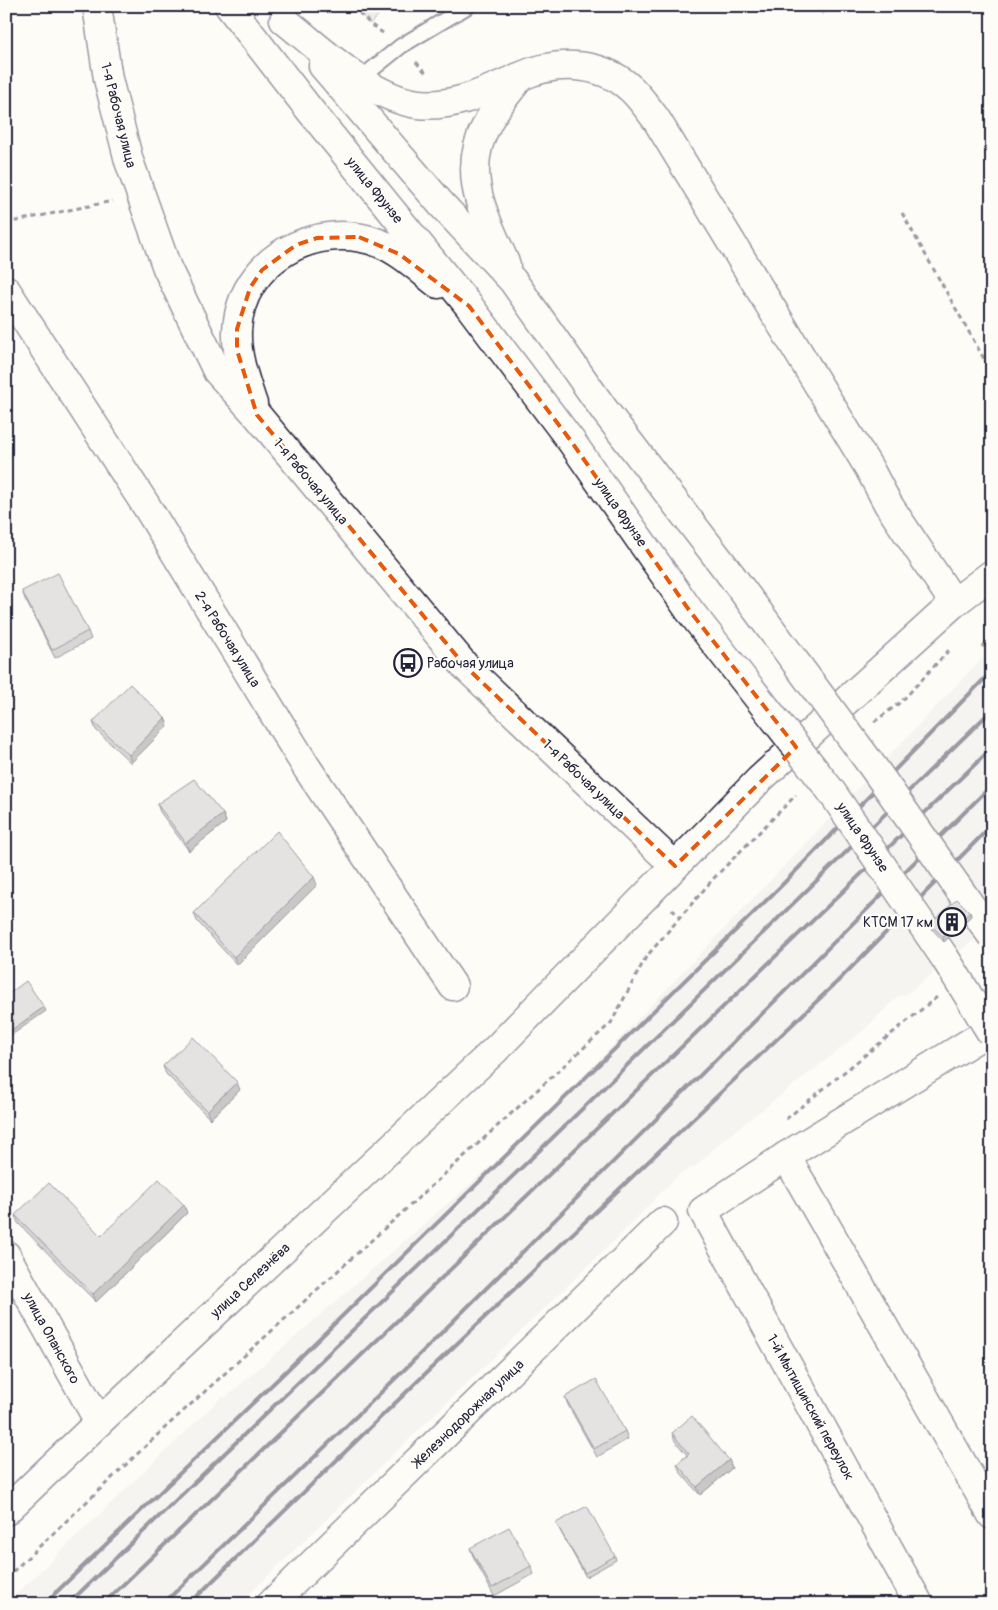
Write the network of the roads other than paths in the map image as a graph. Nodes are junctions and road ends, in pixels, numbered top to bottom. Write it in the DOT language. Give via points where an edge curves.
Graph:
graph roads {
  1 [pos="97,6"];
  2 [pos="228,6"];
  3 [pos="468,6"];
  4 [pos="279,13"];
  5 [pos="365,75"];
  6 [pos="521,76"];
  7 [pos="513,281"];
  8 [pos="6,290"];
  9 [pos="469,306"];
  10 [pos="257,415"];
  11 [pos="992,574"];
  12 [pos="954,603"];
  13 [pos="675,866"];
  14 [pos="992,936"];
  15 [pos="453,986"];
  16 [pos="992,1029"];
  17 [pos="992,1034"];
  18 [pos="786,1156"];
  19 [pos="663,1222"];
  20 [pos="6,1254"];
  21 [pos="98,1422"];
  22 [pos="6,1511"];
  23 [pos="992,1516"];
  24 [pos="271,1604"];
  25 [pos="919,1604"];
  1 -- 10 [label="main road, 1-я Рабочая улица" via="108,79 129,161 167,268 217,371"];
  2 -- 9 [label="main road, улица Фрунзе"];
  3 -- 5 [label="lane" via="401,46"];
  4 -- 6 [label="main road" via="366,85 417,104 456,102"];
  4 -- 7 [label="main road" via="440,204"];
  6 -- 7 [label="main road" via="487,123 478,142 474,163 480,204"];
  6 -- 12 [label="main road" via="541,68 581,66 602,71 637,94 656,119 766,298 888,504"];
  7 -- 14 [label="main road, bridge" via="605,411 873,768"];
  8 -- 15 [label="main road, 2-я Рабочая улица" via="147,506 307,768"];
  9 -- 10 [label="main road" via="380,243 338,235 296,245 262,270 241,307 237,350"];
  9 -- 17 [label="main road, улица Фрунзе, bridge" via="571,441 689,610 831,791 945,958"];
  10 -- 13 [label="main road, 1-я Рабочая улица" via="465,666"];
  11 -- 12 [label="main road, улица Селезнёва"];
  12 -- 13 [label="main road, улица Селезнёва" via="759,780"];
  13 -- 21 [label="main road, улица Селезнёва" via="495,1050"];
  16 -- 18 [label="main road"];
  18 -- 23 [label="main road"];
  18 -- 25 [label="main road, 1-й Мытищинский переулок" via="703,1211"];
  19 -- 24 [label="main road, Железнодорожная улица"];
  20 -- 21 [label="main road, улица Опанского"];
  21 -- 22 [label="main road, улица Селезнёва"];
}
